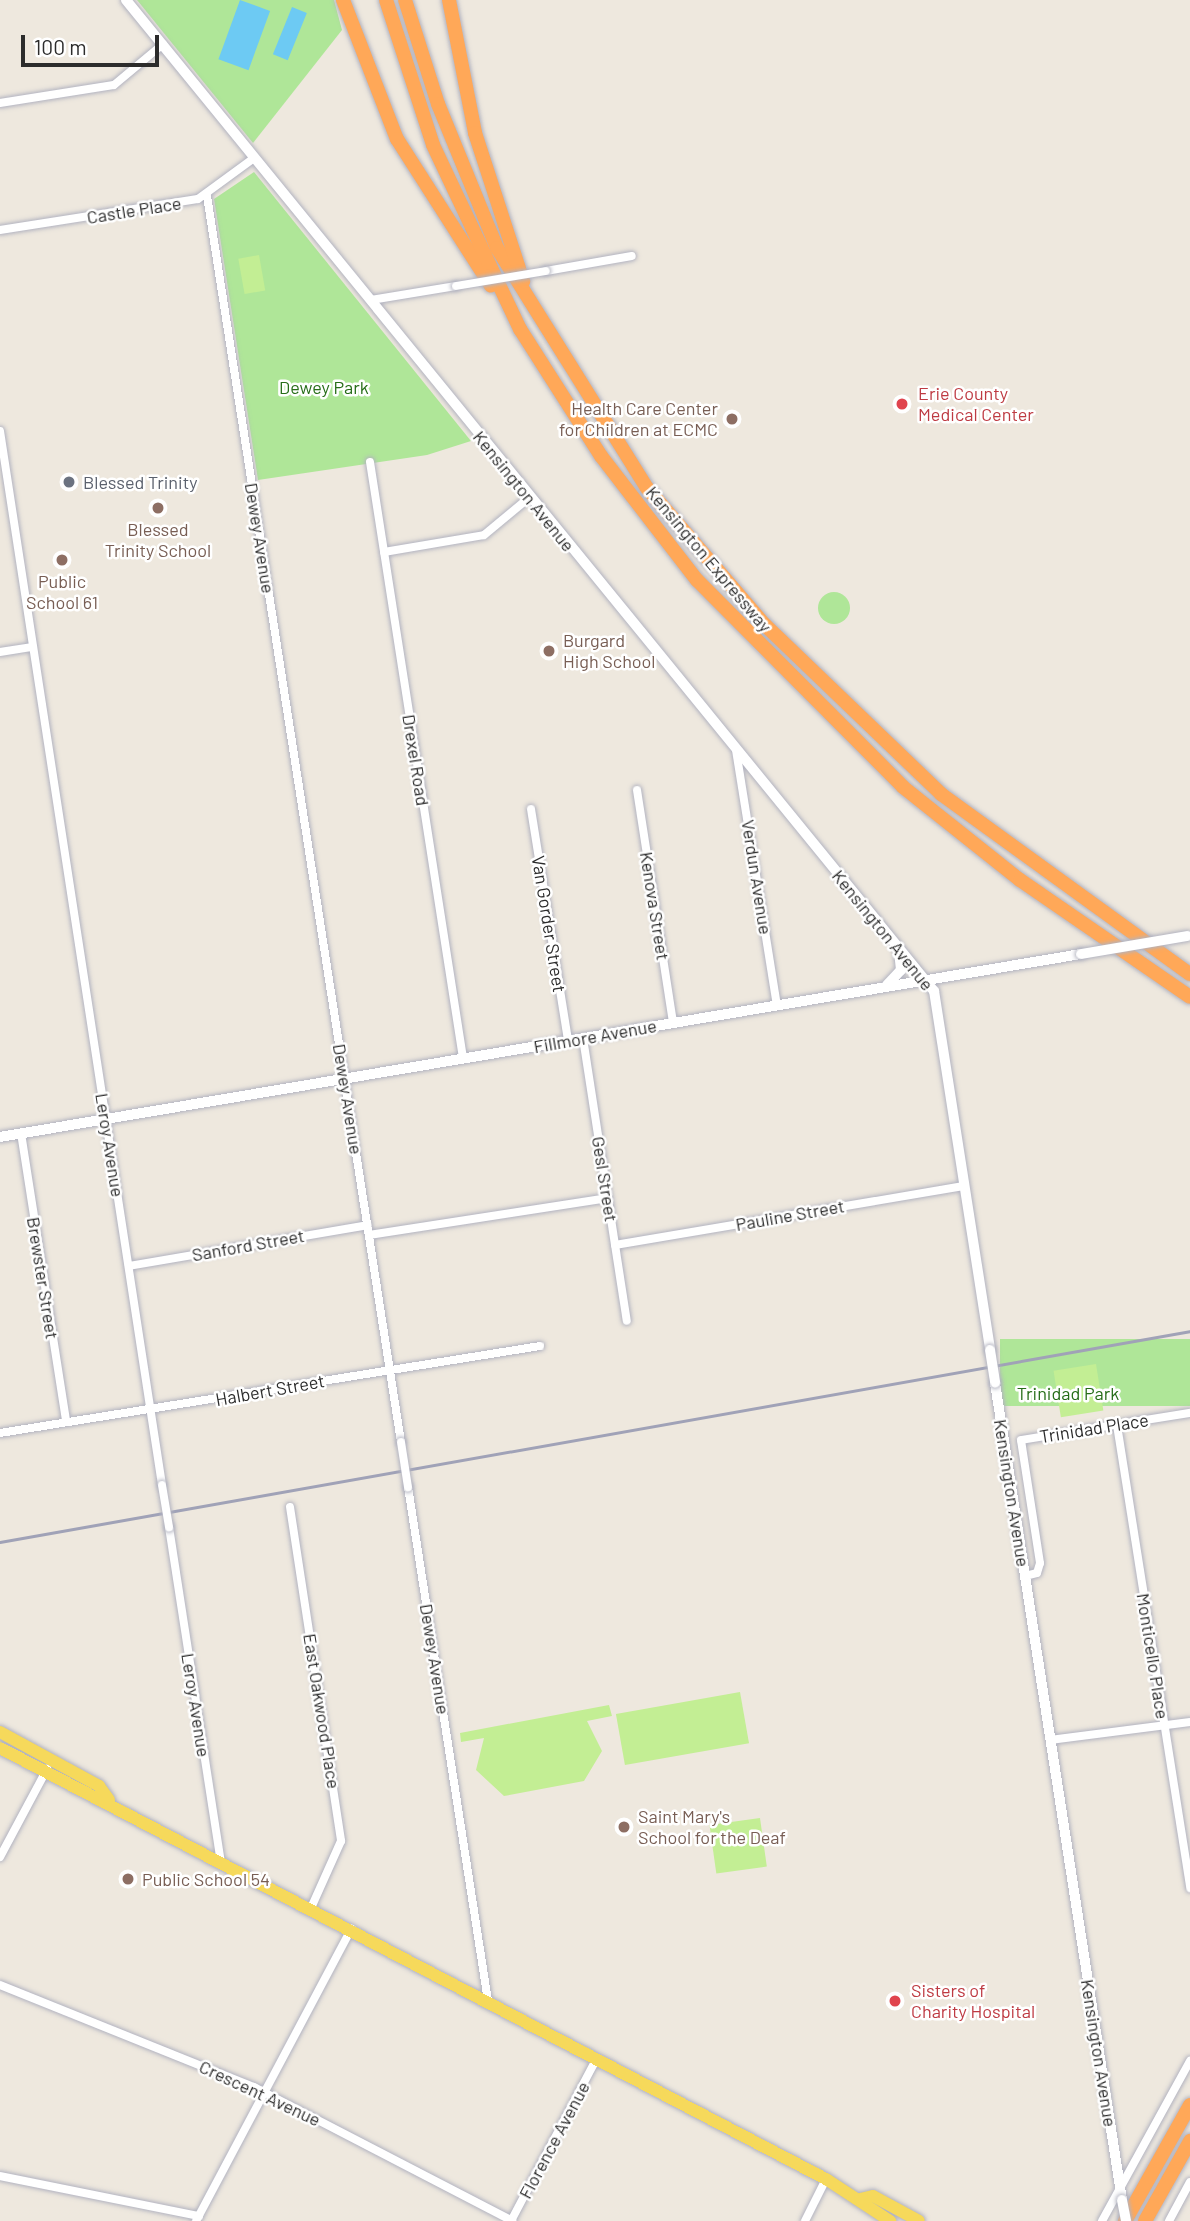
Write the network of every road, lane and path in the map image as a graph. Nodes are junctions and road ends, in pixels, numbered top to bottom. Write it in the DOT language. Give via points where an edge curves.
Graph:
graph roads {
  1 [pos="126,0"];
  2 [pos="343,0"];
  3 [pos="386,0"];
  4 [pos="405,0"];
  5 [pos="449,0"];
  6 [pos="163,44"];
  7 [pos="0,103"];
  8 [pos="254,158"];
  9 [pos="207,196"];
  10 [pos="0,230"];
  11 [pos="632,256"];
  12 [pos="371,300"];
  13 [pos="536,318"];
  14 [pos="520,329"];
  15 [pos="0,431"];
  16 [pos="370,462"];
  17 [pos="530,497"];
  18 [pos="384,552"];
  19 [pos="33,647"];
  20 [pos="0,652"];
  21 [pos="736,750"];
  22 [pos="637,790"];
  23 [pos="531,809"];
  24 [pos="1188,935"];
  25 [pos="893,940"];
  26 [pos="1190,974"];
  27 [pos="926,980"];
  28 [pos="885,986"];
  29 [pos="1190,997"];
  30 [pos="777,1005"];
  31 [pos="673,1023"];
  32 [pos="583,1038"];
  33 [pos="568,1040"];
  34 [pos="463,1058"];
  35 [pos="345,1078"];
  36 [pos="106,1119"];
  37 [pos="21,1133"];
  38 [pos="0,1137"];
  39 [pos="965,1185"];
  40 [pos="608,1198"];
  41 [pos="368,1225"];
  42 [pos="369,1235"];
  43 [pos="615,1245"];
  44 [pos="129,1266"];
  45 [pos="627,1321"];
  46 [pos="540,1346"];
  47 [pos="390,1370"];
  48 [pos="151,1410"];
  49 [pos="1190,1413"];
  50 [pos="66,1422"];
  51 [pos="1117,1425"];
  52 [pos="0,1433"];
  53 [pos="290,1507"];
  54 [pos="1025,1576"];
  55 [pos="1190,1722"];
  56 [pos="1164,1726"];
  57 [pos="0,1732"];
  58 [pos="1050,1740"];
  59 [pos="0,1748"];
  60 [pos="52,1760"];
  61 [pos="45,1773"];
  62 [pos="109,1800"];
  63 [pos="0,1857"];
  64 [pos="220,1858"];
  65 [pos="1190,1888"];
  66 [pos="311,1908"];
  67 [pos="351,1929"];
  68 [pos="0,1985"];
  69 [pos="488,2001"];
  70 [pos="597,2058"];
  71 [pos="1190,2061"];
  72 [pos="263,2091"];
  73 [pos="1190,2105"];
  74 [pos="1190,2141"];
  75 [pos="0,2176"];
  76 [pos="826,2179"];
  77 [pos="1190,2182"];
  78 [pos="1120,2187"];
  79 [pos="860,2199"];
  80 [pos="198,2219"];
  81 [pos="511,2221"];
  82 [pos="805,2221"];
  83 [pos="890,2221"];
  84 [pos="919,2221"];
  85 [pos="1102,2221"];
  86 [pos="1125,2221"];
  87 [pos="1145,2221"];
  88 [pos="1169,2221"];
  1 -- 6 [label="street, Kensington Avenue"];
  2 -- 14 [label="highway" via="397,139"];
  3 -- 14 [label="highway, Kensington Expressway" via="433,145"];
  4 -- 13 [label="highway, Kensington Expressway" via="467,178"];
  5 -- 13 [label="highway" via="475,133"];
  6 -- 7 [label="street" via="114,85"];
  6 -- 8 [label="street, Kensington Avenue"];
  8 -- 9 [label="street, Castle Place"];
  8 -- 12 [label="street, Kensington Avenue"];
  9 -- 10 [label="street, Castle Place"];
  9 -- 35 [label="street, Dewey Avenue"];
  11 -- 12 [label="street, bridge"];
  12 -- 17 [label="street, Kensington Avenue"];
  13 -- 26 [label="highway, Kensington Expressway" via="647,488 765,625 847,708 961,809"];
  14 -- 29 [label="highway, Kensington Expressway" via="636,504 778,668 969,841"];
  15 -- 19 [label="street, Leroy Avenue"];
  16 -- 18 [label="street, Drexel Road"];
  17 -- 18 [label="street" via="484,535"];
  17 -- 21 [label="street, Kensington Avenue"];
  18 -- 34 [label="street, Drexel Road"];
  19 -- 20 [label="street"];
  19 -- 36 [label="street, Leroy Avenue"];
  21 -- 25 [label="street, Kensington Avenue"];
  21 -- 30 [label="street, Verdun Avenue"];
  22 -- 31 [label="street, Kenova Street"];
  23 -- 33 [label="street, Van Gorder Street"];
  24 -- 27 [label="street, Fillmore Avenue, bridge"];
  25 -- 27 [label="street, Kensington Avenue"];
  25 -- 28 [label="street" via="901,970"];
  27 -- 28 [label="street, Fillmore Avenue"];
  27 -- 39 [label="street, Kensington Avenue" via="934,991"];
  28 -- 30 [label="street, Fillmore Avenue"];
  30 -- 31 [label="street, Fillmore Avenue"];
  31 -- 32 [label="street, Fillmore Avenue"];
  32 -- 33 [label="street, Fillmore Avenue"];
  32 -- 40 [label="street, Gesl Street"];
  33 -- 34 [label="street, Fillmore Avenue"];
  34 -- 35 [label="street, Fillmore Avenue"];
  35 -- 36 [label="street, Fillmore Avenue"];
  35 -- 41 [label="street, Dewey Avenue"];
  36 -- 37 [label="street, Fillmore Avenue"];
  36 -- 44 [label="street, Leroy Avenue"];
  37 -- 38 [label="street, Fillmore Avenue"];
  37 -- 50 [label="street, Brewster Street"];
  39 -- 43 [label="street, Pauline Street"];
  39 -- 54 [label="street, Kensington Avenue, bridge"];
  40 -- 42 [label="street"];
  40 -- 43 [label="street, Gesl Street"];
  41 -- 42 [label="street, Dewey Avenue"];
  41 -- 44 [label="street, Sanford Street"];
  42 -- 47 [label="street, Dewey Avenue"];
  43 -- 45 [label="street, Gesl Street"];
  44 -- 48 [label="street, Leroy Avenue"];
  46 -- 47 [label="street, Halbert Street"];
  47 -- 48 [label="street, Halbert Street"];
  47 -- 69 [label="street, Dewey Avenue, bridge"];
  48 -- 50 [label="street, Halbert Street"];
  48 -- 64 [label="street, Leroy Avenue, bridge"];
  49 -- 51 [label="street, Trinidad Place"];
  50 -- 52 [label="street, Halbert Street"];
  51 -- 54 [label="street, Trinidad Place" via="1021,1440 1040,1563 1037,1573"];
  51 -- 56 [label="street, Monticello Place"];
  53 -- 66 [label="street, East Oakwood Place" via="341,1841"];
  54 -- 58 [label="street, Kensington Avenue"];
  55 -- 56 [label="street"];
  56 -- 58 [label="street"];
  56 -- 65 [label="street, Monticello Place"];
  57 -- 60 [label="main road"];
  58 -- 78 [label="street, Kensington Avenue"];
  59 -- 61 [label="main road"];
  60 -- 61 [label="street"];
  60 -- 62 [label="main road" via="99,1786"];
  61 -- 62 [label="main road"];
  61 -- 63 [label="street"];
  62 -- 64 [label="main road"];
  64 -- 66 [label="main road"];
  66 -- 67 [label="main road"];
  67 -- 69 [label="main road"];
  67 -- 72 [label="street"];
  68 -- 72 [label="street, Crescent Avenue"];
  69 -- 70 [label="main road"];
  70 -- 76 [label="main road"];
  70 -- 81 [label="street, Florence Avenue"];
  71 -- 78 [label="street"];
  72 -- 80 [label="street"];
  72 -- 81 [label="street, Crescent Avenue"];
  73 -- 86 [label="highway"];
  74 -- 87 [label="highway"];
  75 -- 80 [label="street"];
  76 -- 79 [label="main road"];
  76 -- 82 [label="street"];
  77 -- 88 [label="street"];
  78 -- 85 [label="street"];
  78 -- 86 [label="street, Kensington Avenue, bridge"];
  79 -- 83 [label="main road"];
  79 -- 84 [label="main road" via="873,2196"];
}
